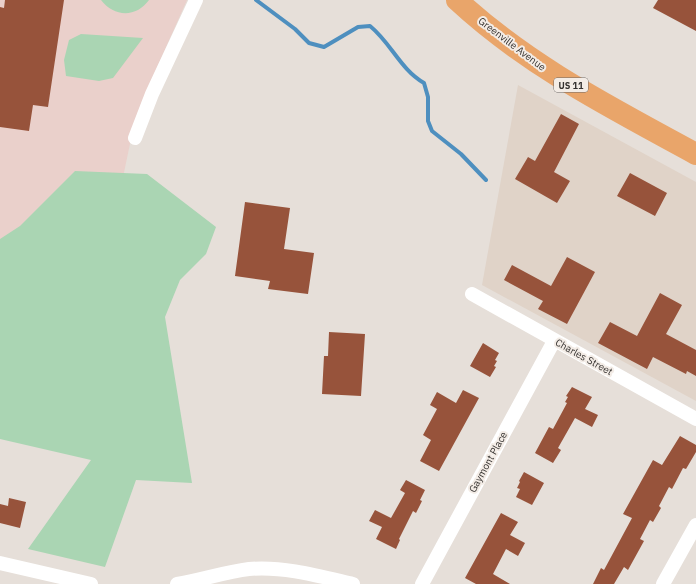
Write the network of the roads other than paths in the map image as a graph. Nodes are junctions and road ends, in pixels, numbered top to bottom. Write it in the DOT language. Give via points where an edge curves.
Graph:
graph roads {
  1 [pos="196,0"];
  2 [pos="457,0"];
  3 [pos="135,138"];
  4 [pos="696,154"];
  5 [pos="472,294"];
  6 [pos="554,341"];
  7 [pos="696,419"];
  8 [pos="696,525"];
  9 [pos="0,563"];
  10 [pos="91,584"];
  11 [pos="177,584"];
  12 [pos="352,584"];
  13 [pos="422,584"];
  14 [pos="663,584"];
  1 -- 3 [label="street" via="152,94"];
  2 -- 4 [label="main road, Greenville Avenue / US 11" via="485,25 546,70"];
  5 -- 6 [label="street, Charles Street"];
  6 -- 7 [label="street, Charles Street"];
  6 -- 13 [label="street, Gaymont Place"];
  8 -- 14 [label="street"];
  9 -- 10 [label="street"];
  11 -- 12 [label="street" via="232,571 271,568"];
}
